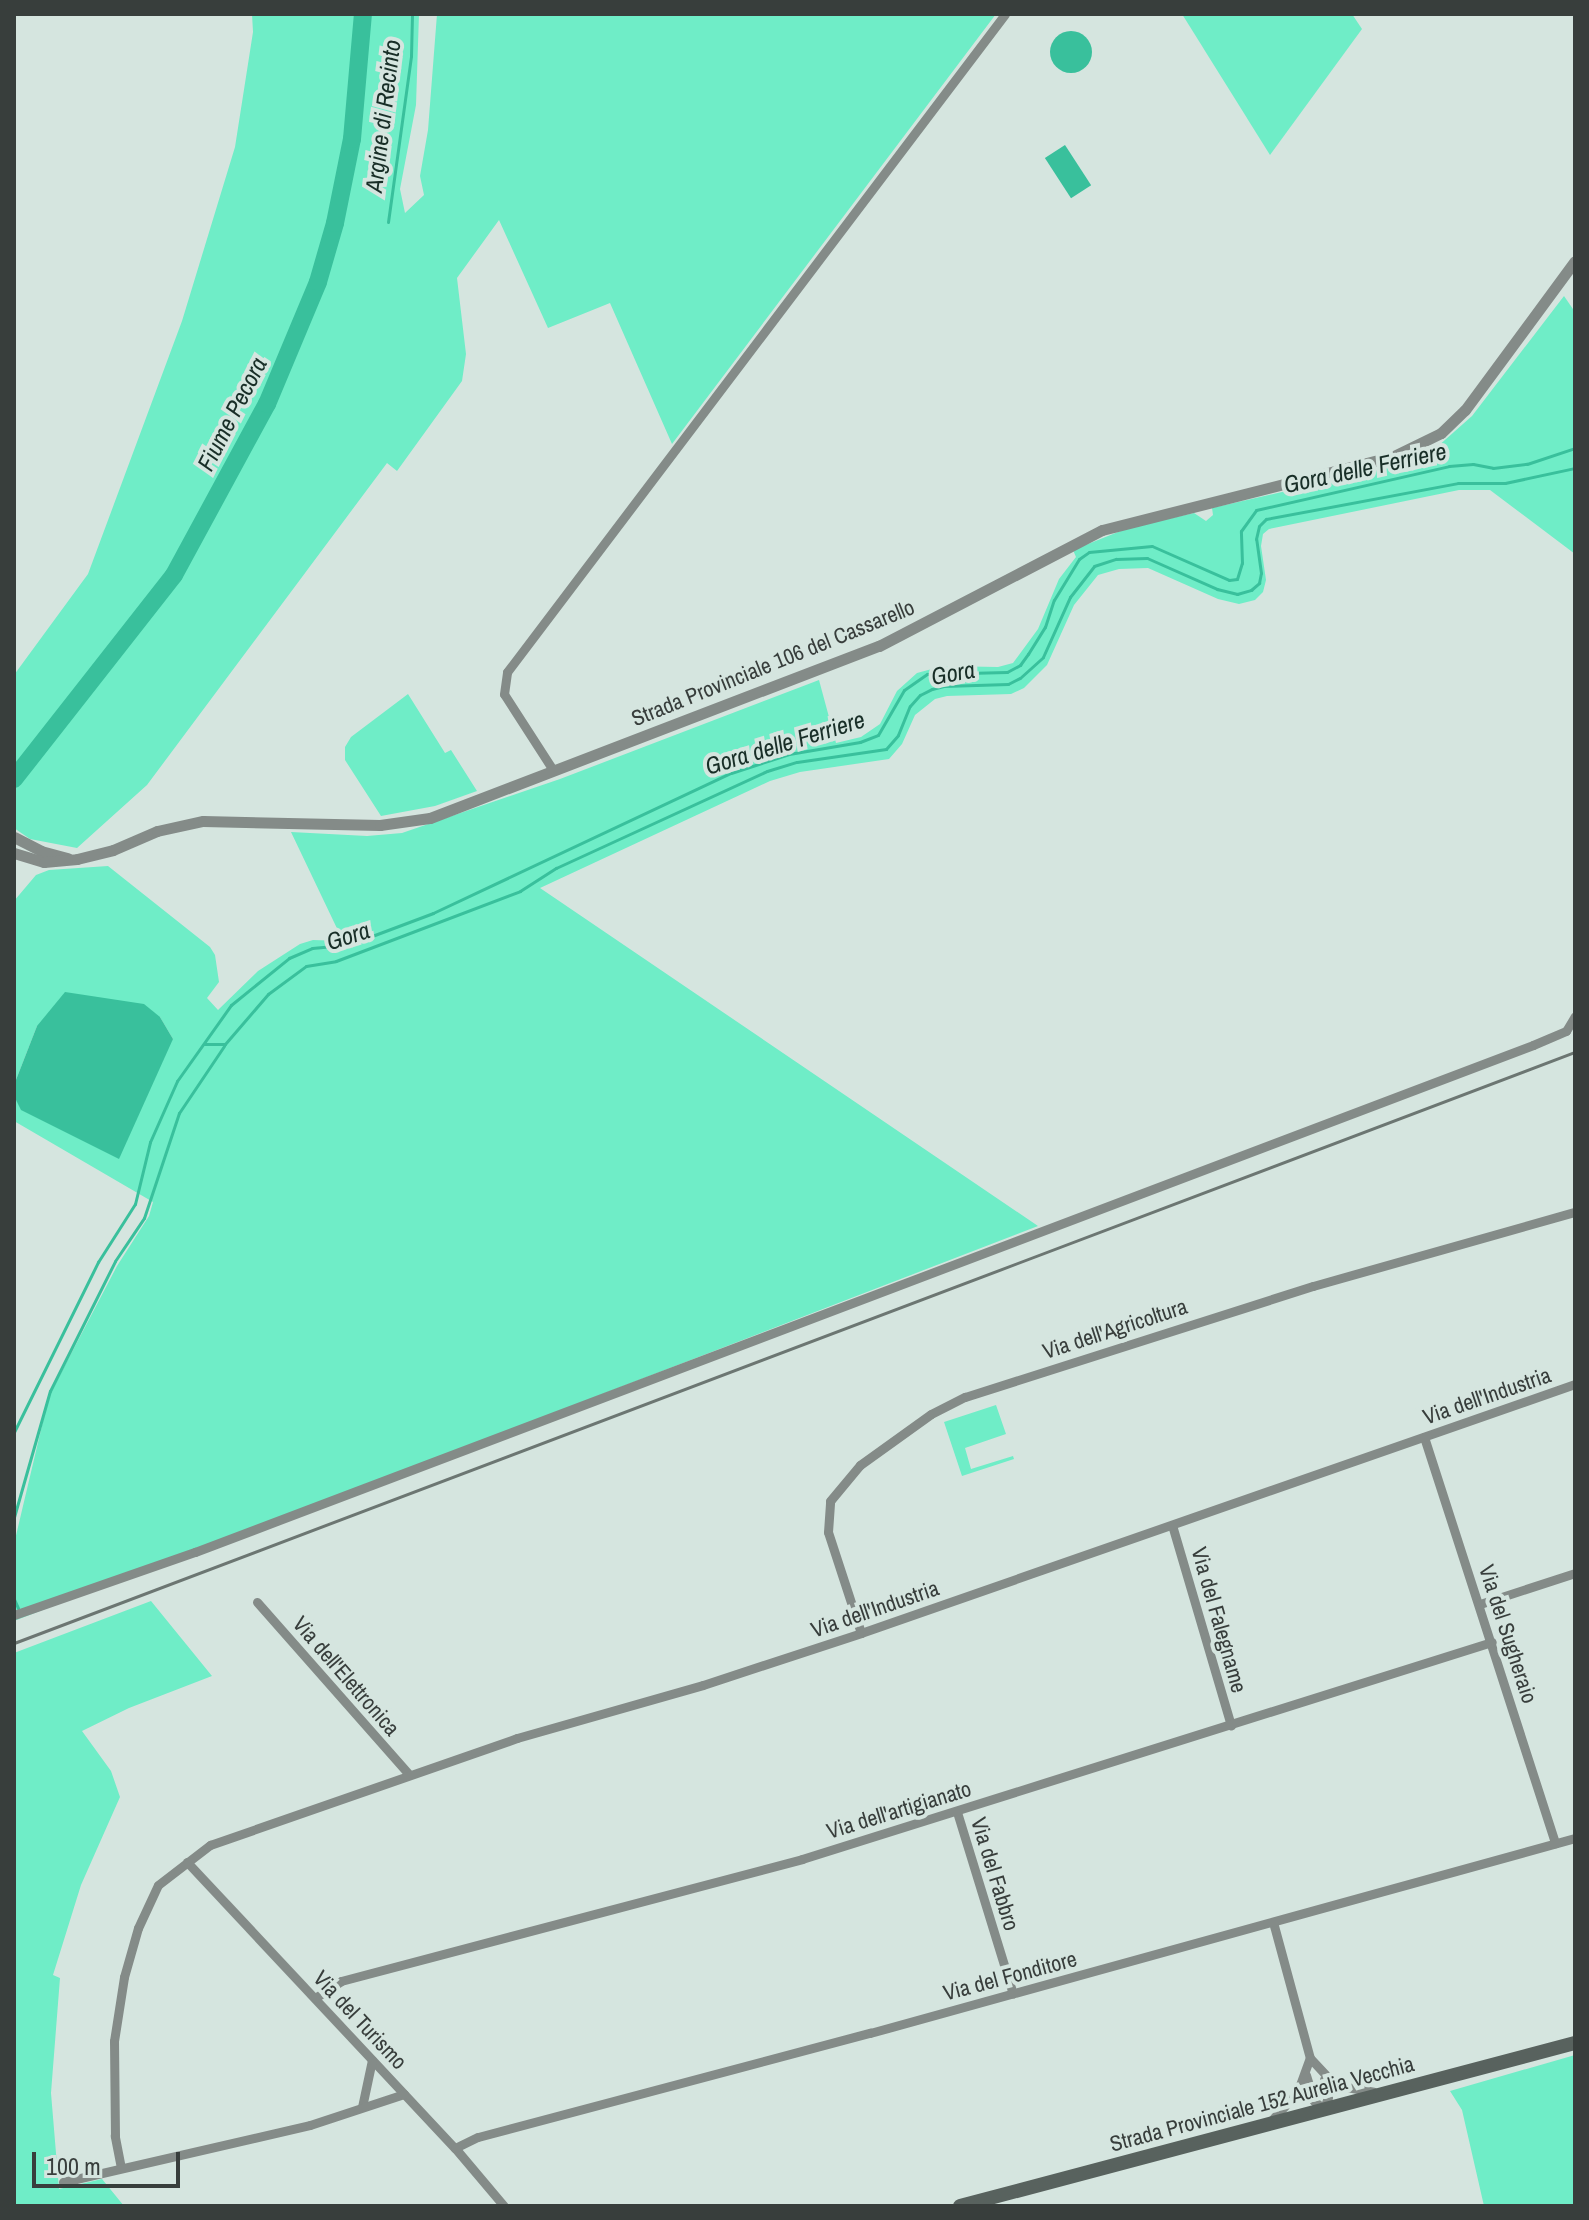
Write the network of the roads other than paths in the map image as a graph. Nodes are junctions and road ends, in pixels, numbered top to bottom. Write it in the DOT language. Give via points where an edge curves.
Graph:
graph roads {
  1 [pos="1005,14"];
  2 [pos="1575,261"];
  3 [pos="553,770"];
  4 [pos="14,837"];
  5 [pos="14,853"];
  6 [pos="77,859"];
  7 [pos="1575,1016"];
  8 [pos="1575,1212"];
  9 [pos="1575,1384"];
  10 [pos="1424,1437"];
  11 [pos="1172,1525"];
  12 [pos="1575,1573"];
  13 [pos="257,1602"];
  14 [pos="1480,1604"];
  15 [pos="14,1615"];
  16 [pos="861,1633"];
  17 [pos="1492,1642"];
  18 [pos="1231,1725"];
  19 [pos="408,1773"];
  20 [pos="957,1812"];
  21 [pos="1575,1838"];
  22 [pos="1555,1843"];
  23 [pos="187,1862"];
  24 [pos="1273,1922"];
  25 [pos="1013,1994"];
  26 [pos="315,1998"];
  27 [pos="1575,2043"];
  28 [pos="1310,2058"];
  29 [pos="372,2060"];
  30 [pos="1306,2075"];
  31 [pos="1323,2075"];
  32 [pos="1395,2091"];
  33 [pos="404,2094"];
  34 [pos="362,2107"];
  35 [pos="1324,2109"];
  36 [pos="1268,2124"];
  37 [pos="455,2148"];
  38 [pos="121,2168"];
  39 [pos="63,2182"];
  40 [pos="504,2206"];
  41 [pos="960,2206"];
  1 -- 3 [label="street" via="507,672 504,694"];
  2 -- 3 [label="street, Strada Provinciale 106 del Cassarello" via="1465,410 1419,446 1102,530 886,643"];
  3 -- 6 [label="street, Strada Provinciale 106 del Cassarello" via="415,821 203,821"];
  4 -- 6 [label="street, Strada Provinciale 106 del Cassarello" via="41,851"];
  5 -- 6 [label="street, Strada Provinciale 106 del Cassarello" via="44,862"];
  7 -- 15 [label="street" via="1566,1031 1533,1045 195,1552"];
  8 -- 16 [label="street, Via dell'Agricoltura" via="1313,1286 938,1409 860,1465 830,1501 828,1532"];
  9 -- 10 [label="street, Via dell'Industria"];
  10 -- 11 [label="street, Via dell'Industria"];
  10 -- 14 [label="street, Via del Sugheraio"];
  11 -- 16 [label="street, Via dell'Industria"];
  11 -- 18 [label="street, Via del Falegname"];
  12 -- 14 [label="street"];
  13 -- 19 [label="street, Via dell'Elettronica"];
  14 -- 17 [label="street, Via del Sugheraio"];
  16 -- 19 [label="street, Via dell'Industria"];
  17 -- 18 [label="street, Via dell'artigianato"];
  17 -- 22 [label="street, Via del Sugheraio"];
  18 -- 20 [label="street, Via dell'artigianato"];
  19 -- 23 [label="street, Via dell'Industria" via="221,1840"];
  20 -- 25 [label="street, Via del Fabbro"];
  20 -- 26 [label="street, Via dell'artigianato" via="757,1872 341,1981"];
  21 -- 22 [label="street, Via del Fonditore"];
  22 -- 24 [label="street, Via del Fonditore"];
  23 -- 26 [label="street, Via del Turismo"];
  23 -- 38 [label="street, Via dell'Industria" via="165,1878 146,1905 124,1977 113,2061"];
  24 -- 25 [label="street, Via del Fonditore"];
  24 -- 28 [label="street"];
  25 -- 37 [label="street, Via del Fonditore" via="478,2137"];
  26 -- 29 [label="street, Via del Turismo"];
  27 -- 32 [label="main road, Strada Provinciale 152 Aurelia Vecchia"];
  28 -- 30 [label="street"];
  28 -- 31 [label="street"];
  29 -- 33 [label="street, Via del Turismo"];
  29 -- 34 [label="street"];
  30 -- 35 [label="street" via="1314,2101"];
  30 -- 36 [label="street"];
  31 -- 32 [label="street" via="1344,2089"];
  31 -- 35 [label="street" via="1328,2097"];
  32 -- 35 [label="main road, Strada Provinciale 152 Aurelia Vecchia"];
  33 -- 34 [label="street"];
  33 -- 37 [label="street, Via del Turismo"];
  34 -- 38 [label="street" via="310,2125"];
  35 -- 36 [label="main road, Strada Provinciale 152 Aurelia Vecchia"];
  36 -- 41 [label="main road, Strada Provinciale 152 Aurelia Vecchia"];
  37 -- 40 [label="street, Via del Turismo"];
  38 -- 39 [label="street"];
}
